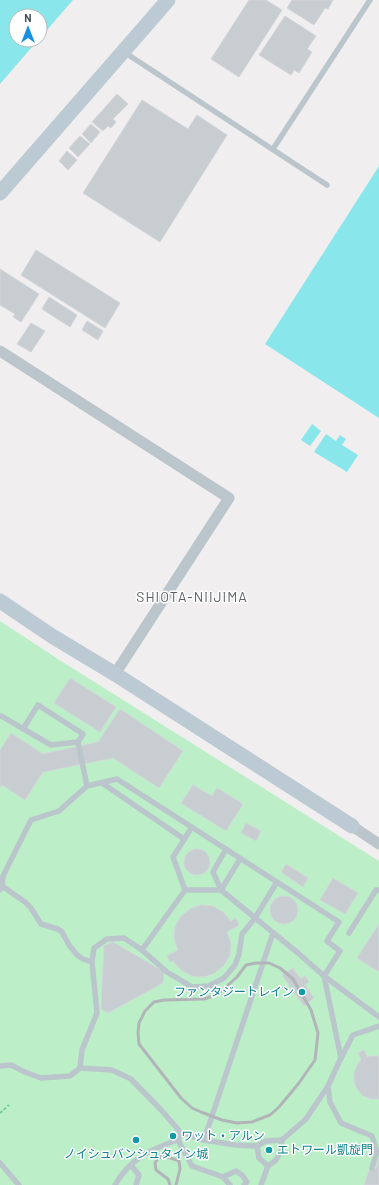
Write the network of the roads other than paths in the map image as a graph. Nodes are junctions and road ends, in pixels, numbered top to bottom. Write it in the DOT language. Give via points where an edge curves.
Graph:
graph roads {
  1 [pos="168,0"];
  2 [pos="370,0"];
  3 [pos="122,51"];
  4 [pos="273,149"];
  5 [pos="327,185"];
  6 [pos="0,193"];
  7 [pos="0,351"];
  8 [pos="0,601"];
  9 [pos="115,674"];
  10 [pos="1,716"];
  11 [pos="23,729"];
  12 [pos="78,742"];
  13 [pos="102,783"];
  14 [pos="87,786"];
  15 [pos="352,826"];
  16 [pos="192,827"];
  17 [pos="379,834"];
  18 [pos="184,839"];
  19 [pos="379,844"];
  20 [pos="226,849"];
  21 [pos="240,858"];
  22 [pos="277,882"];
  23 [pos="1,888"];
  24 [pos="185,890"];
  25 [pos="221,890"];
  26 [pos="379,890"];
  27 [pos="255,918"];
  28 [pos="273,933"];
  29 [pos="349,933"];
  30 [pos="142,950"];
  31 [pos="92,962"];
  32 [pos="324,976"];
  33 [pos="379,1017"];
  34 [pos="379,1026"];
  35 [pos="341,1058"];
  36 [pos="0,1066"];
  37 [pos="80,1068"];
  38 [pos="328,1086"];
  39 [pos="181,1133"];
  40 [pos="178,1140"];
  41 [pos="204,1140"];
  42 [pos="282,1140"];
  43 [pos="257,1146"];
  44 [pos="0,1163"];
  45 [pos="131,1165"];
  46 [pos="268,1166"];
  47 [pos="372,1168"];
  48 [pos="223,1177"];
  49 [pos="19,1185"];
  50 [pos="115,1185"];
  51 [pos="136,1185"];
  52 [pos="230,1185"];
  53 [pos="244,1185"];
  54 [pos="262,1185"];
  1 -- 3 [label="street"];
  2 -- 4 [label="lane"];
  3 -- 4 [label="lane"];
  3 -- 6 [label="street"];
  4 -- 5 [label="lane"];
  7 -- 9 [label="street" via="228,498"];
  8 -- 9 [label="street"];
  9 -- 15 [label="street"];
  10 -- 11 [label="lane"];
  11 -- 12 [label="lane" via="51,745"];
  11 -- 12 [label="lane" via="38,705 84,734"];
  12 -- 14 [label="lane"];
  13 -- 14 [label="lane"];
  13 -- 16 [label="lane" via="117,779"];
  13 -- 18 [label="lane"];
  14 -- 23 [label="lane" via="59,811 31,820 3,876"];
  15 -- 17 [label="street"];
  15 -- 19 [label="street"];
  16 -- 18 [label="lane"];
  16 -- 20 [label="lane"];
  18 -- 24 [label="lane" via="173,857"];
  20 -- 21 [label="lane"];
  20 -- 25 [label="lane" via="214,872"];
  21 -- 22 [label="lane"];
  21 -- 25 [label="lane"];
  22 -- 27 [label="lane"];
  22 -- 32 [label="lane" via="339,922 327,941 340,951"];
  23 -- 31 [label="lane" via="26,902 41,924 60,930 74,952 83,960"];
  24 -- 25 [label="lane"];
  24 -- 30 [label="lane"];
  25 -- 27 [label="lane"];
  26 -- 29 [label="lane" via="376,890"];
  27 -- 28 [label="lane"];
  27 -- 30 [label="lane" via="242,934 235,965 224,978 209,986 192,987 167,972"];
  28 -- 32 [label="lane"];
  28 -- 41 [label="lane"];
  30 -- 31 [label="lane" via="124,938 107,939 94,948"];
  31 -- 37 [label="lane" via="97,1013 82,1050"];
  32 -- 33 [label="lane"];
  32 -- 35 [label="lane"];
  34 -- 35 [label="lane" via="353,1035"];
  35 -- 38 [label="lane"];
  36 -- 37 [label="lane" via="11,1065 41,1078 70,1076"];
  37 -- 39 [label="lane" via="112,1070 131,1079"];
  38 -- 42 [label="lane" via="306,1119"];
  38 -- 47 [label="lane" via="330,1102 341,1123 372,1136 376,1150"];
  39 -- 40 [label="lane"];
  39 -- 41 [label="lane"];
  40 -- 45 [label="lane" via="143,1155"];
  40 -- 48 [label="lane" via="192,1166"];
  41 -- 43 [label="lane"];
  42 -- 43 [label="lane" via="266,1141"];
  42 -- 46 [label="lane" via="281,1151 276,1160"];
  43 -- 46 [label="lane" via="259,1158"];
  44 -- 49 [label="lane"];
  45 -- 50 [label="lane"];
  45 -- 51 [label="lane" via="139,1175"];
  46 -- 54 [label="lane"];
  48 -- 52 [label="lane"];
  48 -- 53 [label="lane" via="236,1171 247,1182"];
}
